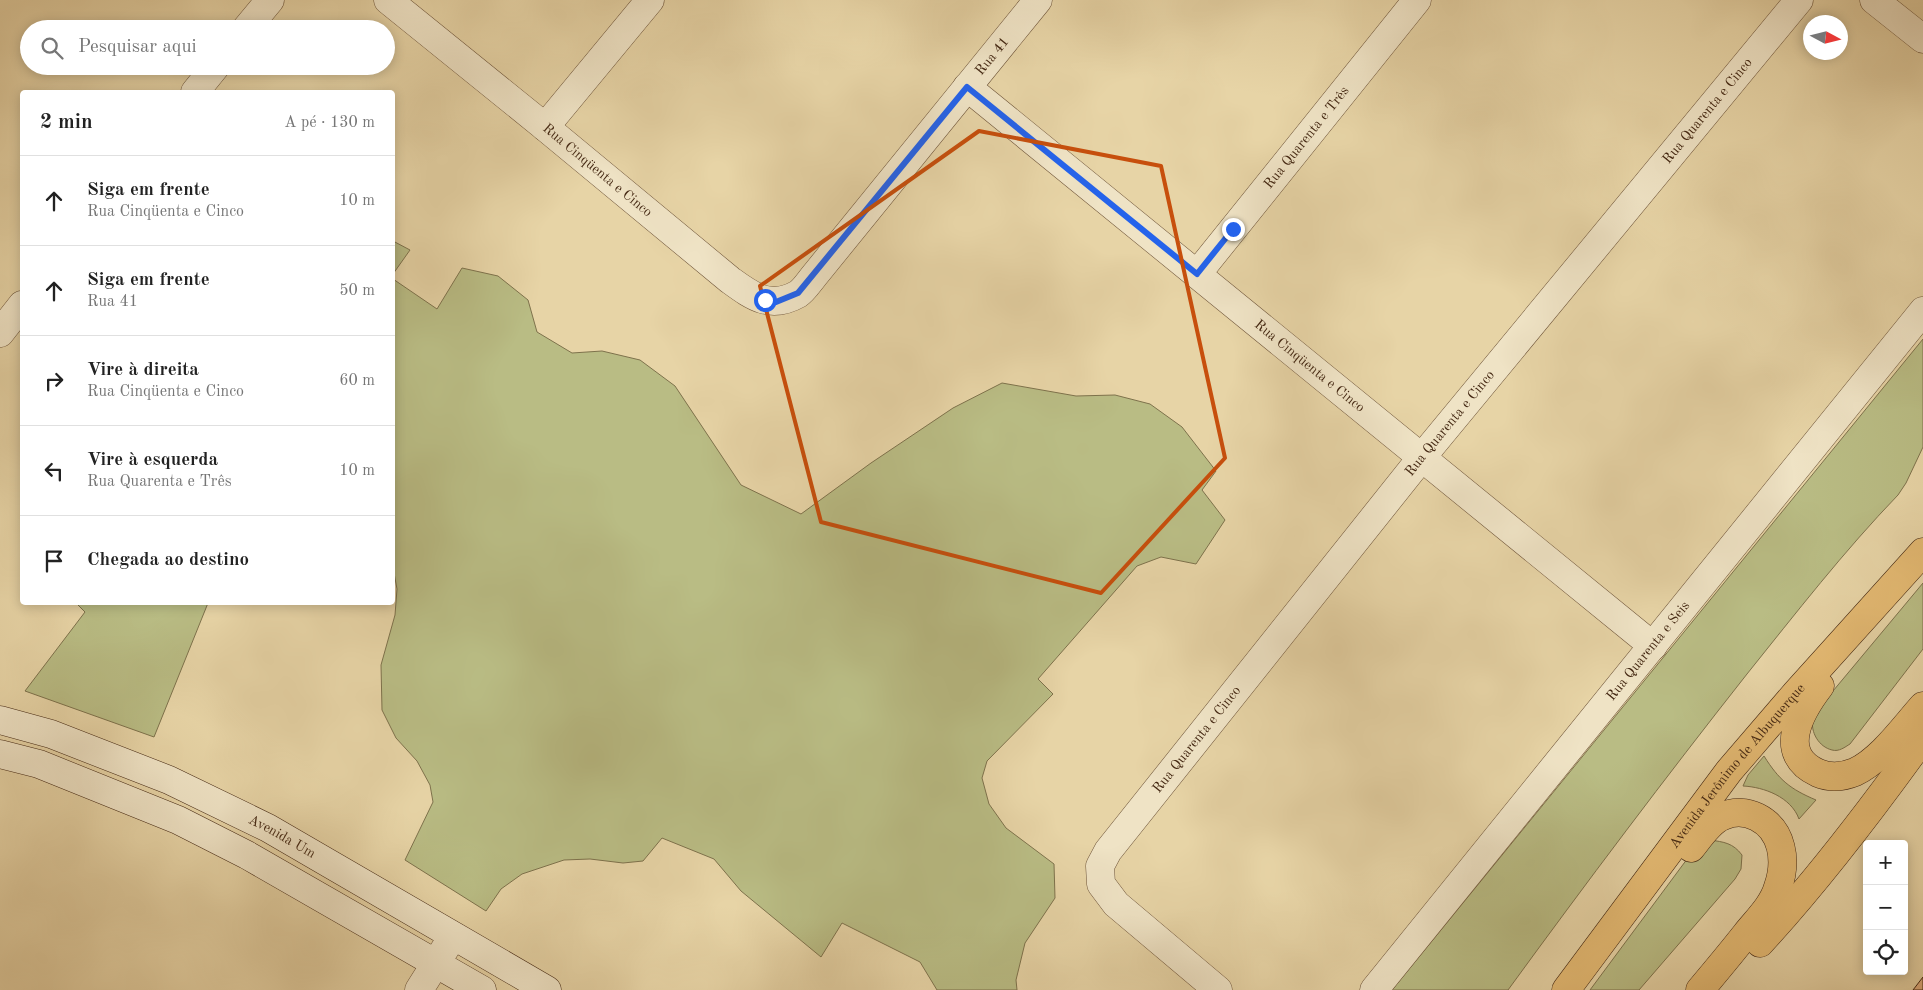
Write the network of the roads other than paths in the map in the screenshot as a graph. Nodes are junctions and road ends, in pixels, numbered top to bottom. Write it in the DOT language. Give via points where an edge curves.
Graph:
graph roads {
  1 [pos="270,0"];
  2 [pos="388,0"];
  3 [pos="650,0"];
  4 [pos="1038,0"];
  5 [pos="1416,0"];
  6 [pos="1799,0"];
  7 [pos="1874,0"];
  8 [pos="253,20"];
  9 [pos="1923,39"];
  10 [pos="209,75"];
  11 [pos="967,87"];
  12 [pos="197,90"];
  13 [pos="545,126"];
  14 [pos="1197,274"];
  15 [pos="814,276"];
  16 [pos="20,308"];
  17 [pos="1923,310"];
  18 [pos="0,333"];
  19 [pos="1422,458"];
  20 [pos="1920,555"];
  21 [pos="1653,646"];
  22 [pos="1923,706"];
  23 [pos="0,720"];
  24 [pos="1923,738"];
  25 [pos="0,754"];
  26 [pos="453,936"];
  27 [pos="436,963"];
  28 [pos="419,990"];
  29 [pos="482,990"];
  30 [pos="547,990"];
  31 [pos="1218,990"];
  32 [pos="1374,990"];
  33 [pos="1567,990"];
  34 [pos="1700,990"];
  35 [pos="1716,990"];
  1 -- 8 [label="street"];
  2 -- 13 [label="street, Rua Cinqüenta e Cinco"];
  3 -- 13 [label="street"];
  4 -- 11 [label="street, Rua 41"];
  5 -- 14 [label="street, Rua Quarenta e Três"];
  6 -- 19 [label="street, Rua Quarenta e Cinco"];
  7 -- 9 [label="street"];
  10 -- 12 [label="street"];
  11 -- 14 [label="street, Rua Cinqüenta e Cinco"];
  11 -- 15 [label="street, Rua 41"];
  13 -- 15 [label="street, Rua Cinqüenta e Cinco" via="754,298 776,302 798,293"];
  14 -- 19 [label="street, Rua Cinqüenta e Cinco"];
  16 -- 18 [label="street"];
  17 -- 21 [label="street, Rua Quarenta e Seis"];
  19 -- 21 [label="street, Rua Cinqüenta e Cinco"];
  19 -- 31 [label="street, Rua Quarenta e Cinco" via="1108,851 1100,866 1102,884 1116,904"];
  20 -- 22 [label="main road" via="1810,699 1795,735 1800,759 1807,767 1824,775 1844,776 1855,772 1874,760"];
  20 -- 33 [label="main road, Avenida Jerônimo de Albuquerque" via="1796,692 1730,771"];
  21 -- 32 [label="street, Rua Quarenta e Seis"];
  23 -- 26 [label="street, Avenida Um" via="51,734 169,780 268,828"];
  24 -- 35 [label="main road" via="1791,910"];
  25 -- 27 [label="street" via="40,764 178,820 247,855"];
  26 -- 27 [label="street"];
  26 -- 30 [label="street, Avenida Um"];
  27 -- 28 [label="street"];
  27 -- 29 [label="street"];
  33 -- 34 [label="main road" via="1714,822 1723,816 1745,812 1763,820 1777,836 1782,856 1780,880 1765,912"];
}
